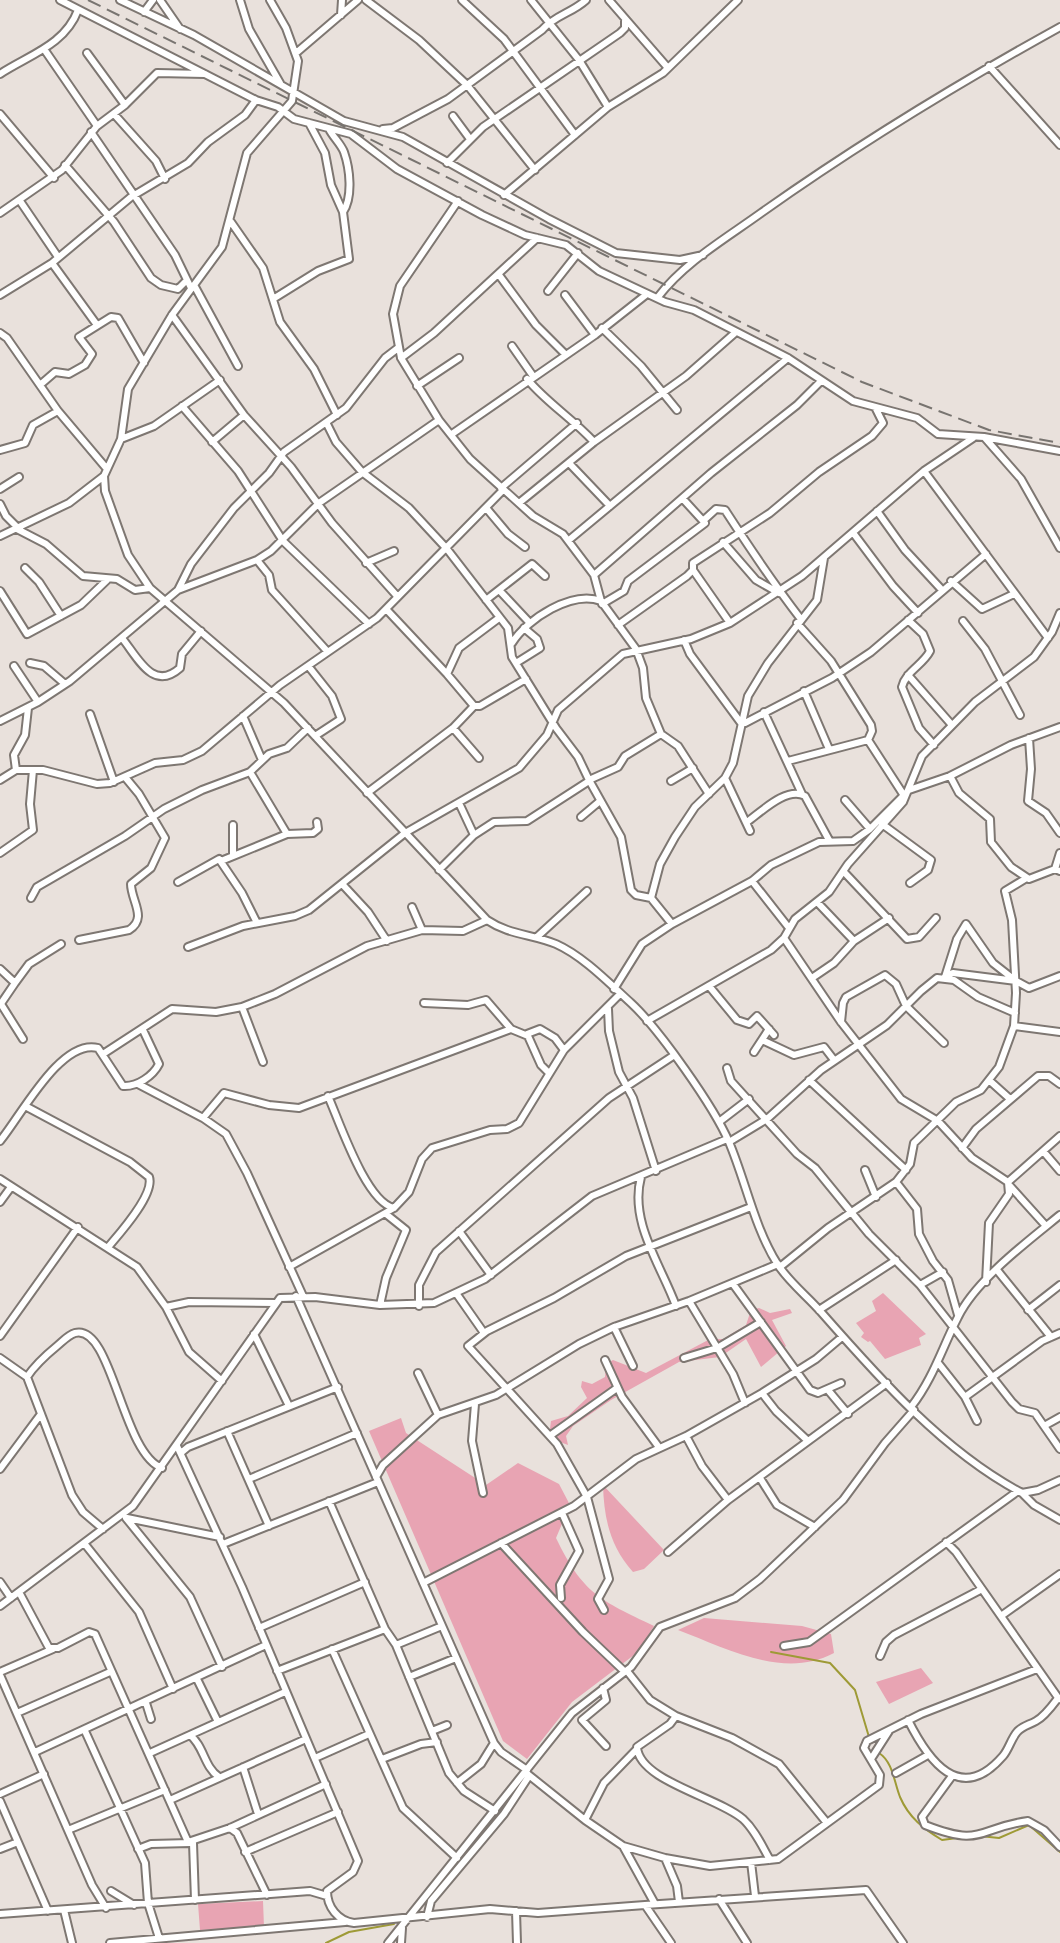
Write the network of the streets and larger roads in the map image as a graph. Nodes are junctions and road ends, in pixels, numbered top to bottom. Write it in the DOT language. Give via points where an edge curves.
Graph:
graph roads {
  1 [pos="60,0"];
  2 [pos="120,0"];
  3 [pos="153,0"];
  4 [pos="160,0"];
  5 [pos="240,0"];
  6 [pos="270,0"];
  7 [pos="342,0"];
  8 [pos="358,0"];
  9 [pos="366,0"];
  10 [pos="463,0"];
  11 [pos="531,0"];
  12 [pos="586,0"];
  13 [pos="738,0"];
  14 [pos="611,1"];
  15 [pos="78,10"];
  16 [pos="144,12"];
  17 [pos="341,15"];
  18 [pos="548,22"];
  19 [pos="625,22"];
  20 [pos="1060,27"];
  21 [pos="180,29"];
  22 [pos="44,49"];
  23 [pos="512,52"];
  24 [pos="87,53"];
  25 [pos="296,53"];
  26 [pos="579,60"];
  27 [pos="989,66"];
  28 [pos="668,68"];
  29 [pos="0,74"];
  30 [pos="208,74"];
  31 [pos="282,84"];
  32 [pos="467,85"];
  33 [pos="540,86"];
  34 [pos="292,92"];
  35 [pos="256,100"];
  36 [pos="125,105"];
  37 [pos="608,107"];
  38 [pos="285,112"];
  39 [pos="0,114"];
  40 [pos="114,114"];
  41 [pos="453,116"];
  42 [pos="492,119"];
  43 [pos="309,122"];
  44 [pos="97,126"];
  45 [pos="329,129"];
  46 [pos="381,129"];
  47 [pos="91,132"];
  48 [pos="575,135"];
  49 [pos="470,139"];
  50 [pos="1060,145"];
  51 [pos="447,163"];
  52 [pos="65,165"];
  53 [pos="535,170"];
  54 [pos="54,178"];
  55 [pos="164,179"];
  56 [pos="136,194"];
  57 [pos="504,195"];
  58 [pos="20,201"];
  59 [pos="458,201"];
  60 [pos="343,212"];
  61 [pos="0,213"];
  62 [pos="109,216"];
  63 [pos="231,222"];
  64 [pos="537,238"];
  65 [pos="578,253"];
  66 [pos="703,255"];
  67 [pos="58,257"];
  68 [pos="52,262"];
  69 [pos="499,275"];
  70 [pos="186,281"];
  71 [pos="193,287"];
  72 [pos="548,290"];
  73 [pos="647,294"];
  74 [pos="0,295"];
  75 [pos="565,295"];
  76 [pos="658,297"];
  77 [pos="273,299"];
  78 [pos="172,315"];
  79 [pos="97,325"];
  80 [pos="603,328"];
  81 [pos="736,332"];
  82 [pos="0,333"];
  83 [pos="595,335"];
  84 [pos="512,346"];
  85 [pos="398,348"];
  86 [pos="565,354"];
  87 [pos="401,358"];
  88 [pos="459,358"];
  89 [pos="788,358"];
  90 [pos="144,363"];
  91 [pos="238,366"];
  92 [pos="530,377"];
  93 [pos="220,380"];
  94 [pos="821,381"];
  95 [pos="40,385"];
  96 [pos="417,386"];
  97 [pos="662,393"];
  98 [pos="182,405"];
  99 [pos="876,409"];
  100 [pos="677,410"];
  101 [pos="58,411"];
  102 [pos="244,415"];
  103 [pos="337,415"];
  104 [pos="439,420"];
  105 [pos="577,423"];
  106 [pos="327,424"];
  107 [pos="452,434"];
  108 [pos="984,437"];
  109 [pos="973,438"];
  110 [pos="121,439"];
  111 [pos="212,442"];
  112 [pos="594,442"];
  113 [pos="0,450"];
  114 [pos="1060,452"];
  115 [pos="280,456"];
  116 [pos="569,463"];
  117 [pos="923,471"];
  118 [pos="106,472"];
  119 [pos="362,472"];
  120 [pos="19,477"];
  121 [pos="0,489"];
  122 [pos="502,489"];
  123 [pos="250,490"];
  124 [pos="683,499"];
  125 [pos="319,503"];
  126 [pos="519,503"];
  127 [pos="0,504"];
  128 [pos="610,506"];
  129 [pos="487,509"];
  130 [pos="877,511"];
  131 [pos="704,520"];
  132 [pos="18,529"];
  133 [pos="739,532"];
  134 [pos="854,534"];
  135 [pos="0,536"];
  136 [pos="569,540"];
  137 [pos="282,541"];
  138 [pos="723,542"];
  139 [pos="525,547"];
  140 [pos="1060,548"];
  141 [pos="447,549"];
  142 [pos="394,551"];
  143 [pos="986,554"];
  144 [pos="824,558"];
  145 [pos="257,560"];
  146 [pos="366,563"];
  147 [pos="25,568"];
  148 [pos="693,570"];
  149 [pos="594,575"];
  150 [pos="545,576"];
  151 [pos="107,580"];
  152 [pos="951,582"];
  153 [pos="150,588"];
  154 [pos="178,590"];
  155 [pos="499,590"];
  156 [pos="942,590"];
  157 [pos="0,591"];
  158 [pos="779,593"];
  159 [pos="1014,594"];
  160 [pos="397,596"];
  161 [pos="486,600"];
  162 [pos="166,601"];
  163 [pos="602,602"];
  164 [pos="386,609"];
  165 [pos="918,613"];
  166 [pos="1060,613"];
  167 [pos="61,616"];
  168 [pos="499,618"];
  169 [pos="908,620"];
  170 [pos="799,621"];
  171 [pos="963,621"];
  172 [pos="369,624"];
  173 [pos="730,624"];
  174 [pos="526,625"];
  175 [pos="618,625"];
  176 [pos="201,631"];
  177 [pos="1052,632"];
  178 [pos="122,638"];
  179 [pos="1048,638"];
  180 [pos="1060,639"];
  181 [pos="684,640"];
  182 [pos="512,643"];
  183 [pos="636,649"];
  184 [pos="327,651"];
  185 [pos="30,663"];
  186 [pos="516,663"];
  187 [pos="14,666"];
  188 [pos="309,667"];
  189 [pos="839,673"];
  190 [pos="447,674"];
  191 [pos="908,675"];
  192 [pos="526,679"];
  193 [pos="1003,680"];
  194 [pos="65,684"];
  195 [pos="804,691"];
  196 [pos="271,693"];
  197 [pos="38,702"];
  198 [pos="474,706"];
  199 [pos="27,708"];
  200 [pos="764,712"];
  201 [pos="90,714"];
  202 [pos="1020,715"];
  203 [pos="243,716"];
  204 [pos="0,721"];
  205 [pos="553,722"];
  206 [pos="741,723"];
  207 [pos="951,724"];
  208 [pos="1060,727"];
  209 [pos="308,728"];
  210 [pos="453,728"];
  211 [pos="661,734"];
  212 [pos="315,736"];
  213 [pos="1029,737"];
  214 [pos="868,740"];
  215 [pos="934,745"];
  216 [pos="829,750"];
  217 [pos="479,758"];
  218 [pos="262,760"];
  219 [pos="788,761"];
  220 [pos="693,768"];
  221 [pos="16,770"];
  222 [pos="33,770"];
  223 [pos="250,772"];
  224 [pos="950,776"];
  225 [pos="125,777"];
  226 [pos="725,778"];
  227 [pos="0,780"];
  228 [pos="589,781"];
  229 [pos="671,781"];
  230 [pos="114,782"];
  231 [pos="906,792"];
  232 [pos="367,793"];
  233 [pos="709,794"];
  234 [pos="802,794"];
  235 [pos="845,800"];
  236 [pos="600,801"];
  237 [pos="459,803"];
  238 [pos="152,817"];
  239 [pos="581,817"];
  240 [pos="317,822"];
  241 [pos="747,822"];
  242 [pos="881,824"];
  243 [pos="233,825"];
  244 [pos="870,829"];
  245 [pos="750,831"];
  246 [pos="405,833"];
  247 [pos="1060,833"];
  248 [pos="287,834"];
  249 [pos="474,835"];
  250 [pos="829,840"];
  251 [pos="0,853"];
  252 [pos="1060,853"];
  253 [pos="233,854"];
  254 [pos="221,861"];
  255 [pos="439,870"];
  256 [pos="1058,870"];
  257 [pos="844,873"];
  258 [pos="1025,879"];
  259 [pos="752,881"];
  260 [pos="178,882"];
  261 [pos="343,884"];
  262 [pos="910,884"];
  263 [pos="587,891"];
  264 [pos="31,898"];
  265 [pos="651,898"];
  266 [pos="817,902"];
  267 [pos="412,907"];
  268 [pos="889,918"];
  269 [pos="936,918"];
  270 [pos="487,920"];
  271 [pos="257,923"];
  272 [pos="672,924"];
  273 [pos="789,928"];
  274 [pos="422,930"];
  275 [pos="537,937"];
  276 [pos="784,938"];
  277 [pos="79,940"];
  278 [pos="387,941"];
  279 [pos="854,941"];
  280 [pos="61,944"];
  281 [pos="188,947"];
  282 [pos="0,969"];
  283 [pos="1060,976"];
  284 [pos="946,977"];
  285 [pos="812,978"];
  286 [pos="1016,981"];
  287 [pos="15,984"];
  288 [pos="709,986"];
  289 [pos="614,989"];
  290 [pos="620,994"];
  291 [pos="424,1003"];
  292 [pos="0,1005"];
  293 [pos="906,1006"];
  294 [pos="242,1007"];
  295 [pos="608,1009"];
  296 [pos="1015,1013"];
  297 [pos="647,1021"];
  298 [pos="841,1022"];
  299 [pos="1014,1026"];
  300 [pos="511,1029"];
  301 [pos="143,1030"];
  302 [pos="1060,1032"];
  303 [pos="527,1034"];
  304 [pos="23,1039"];
  305 [pos="762,1040"];
  306 [pos="944,1043"];
  307 [pos="859,1044"];
  308 [pos="564,1050"];
  309 [pos="754,1052"];
  310 [pos="103,1054"];
  311 [pos="673,1056"];
  312 [pos="834,1060"];
  313 [pos="263,1062"];
  314 [pos="727,1068"];
  315 [pos="549,1073"];
  316 [pos="809,1080"];
  317 [pos="989,1081"];
  318 [pos="138,1084"];
  319 [pos="1060,1084"];
  320 [pos="625,1085"];
  321 [pos="328,1097"];
  322 [pos="749,1099"];
  323 [pos="1010,1099"];
  324 [pos="27,1107"];
  325 [pos="203,1118"];
  326 [pos="767,1119"];
  327 [pos="937,1121"];
  328 [pos="719,1122"];
  329 [pos="1060,1136"];
  330 [pos="728,1140"];
  331 [pos="0,1141"];
  332 [pos="962,1148"];
  333 [pos="1043,1151"];
  334 [pos="865,1170"];
  335 [pos="906,1170"];
  336 [pos="656,1171"];
  337 [pos="1060,1171"];
  338 [pos="641,1177"];
  339 [pos="0,1179"];
  340 [pos="895,1182"];
  341 [pos="1009,1184"];
  342 [pos="11,1187"];
  343 [pos="876,1197"];
  344 [pos="0,1202"];
  345 [pos="751,1207"];
  346 [pos="394,1208"];
  347 [pos="851,1212"];
  348 [pos="386,1213"];
  349 [pos="1060,1215"];
  350 [pos="1046,1226"];
  351 [pos="78,1227"];
  352 [pos="459,1231"];
  353 [pos="109,1246"];
  354 [pos="650,1246"];
  355 [pos="896,1260"];
  356 [pos="779,1266"];
  357 [pos="289,1267"];
  358 [pos="997,1270"];
  359 [pos="943,1272"];
  360 [pos="491,1275"];
  361 [pos="986,1282"];
  362 [pos="733,1284"];
  363 [pos="920,1285"];
  364 [pos="1060,1286"];
  365 [pos="456,1293"];
  366 [pos="299,1296"];
  367 [pos="690,1301"];
  368 [pos="275,1303"];
  369 [pos="380,1305"];
  370 [pos="419,1306"];
  371 [pos="676,1306"];
  372 [pos="166,1307"];
  373 [pos="819,1310"];
  374 [pos="1028,1310"];
  375 [pos="958,1315"];
  376 [pos="0,1321"];
  377 [pos="761,1322"];
  378 [pos="7,1326"];
  379 [pos="614,1327"];
  380 [pos="954,1330"];
  381 [pos="484,1333"];
  382 [pos="1060,1333"];
  383 [pos="254,1334"];
  384 [pos="0,1336"];
  385 [pos="842,1337"];
  386 [pos="1051,1337"];
  387 [pos="717,1348"];
  388 [pos="0,1358"];
  389 [pos="684,1358"];
  390 [pos="605,1360"];
  391 [pos="939,1364"];
  392 [pos="634,1366"];
  393 [pos="796,1372"];
  394 [pos="418,1373"];
  395 [pos="993,1376"];
  396 [pos="27,1377"];
  397 [pos="222,1381"];
  398 [pos="841,1383"];
  399 [pos="887,1383"];
  400 [pos="338,1387"];
  401 [pos="508,1388"];
  402 [pos="617,1388"];
  403 [pos="828,1390"];
  404 [pos="762,1393"];
  405 [pos="965,1397"];
  406 [pos="745,1403"];
  407 [pos="475,1404"];
  408 [pos="289,1406"];
  409 [pos="913,1409"];
  410 [pos="41,1414"];
  411 [pos="848,1414"];
  412 [pos="438,1415"];
  413 [pos="1060,1417"];
  414 [pos="977,1421"];
  415 [pos="1044,1426"];
  416 [pos="227,1431"];
  417 [pos="357,1433"];
  418 [pos="551,1435"];
  419 [pos="686,1436"];
  420 [pos="808,1441"];
  421 [pos="177,1446"];
  422 [pos="659,1446"];
  423 [pos="1060,1449"];
  424 [pos="182,1452"];
  425 [pos="162,1468"];
  426 [pos="0,1469"];
  427 [pos="760,1478"];
  428 [pos="249,1479"];
  429 [pos="377,1479"];
  430 [pos="1060,1480"];
  431 [pos="1020,1492"];
  432 [pos="484,1493"];
  433 [pos="587,1497"];
  434 [pos="728,1500"];
  435 [pos="329,1501"];
  436 [pos="562,1513"];
  437 [pos="124,1517"];
  438 [pos="1060,1520"];
  439 [pos="269,1526"];
  440 [pos="815,1527"];
  441 [pos="103,1529"];
  442 [pos="221,1541"];
  443 [pos="946,1542"];
  444 [pos="84,1543"];
  445 [pos="501,1543"];
  446 [pos="668,1552"];
  447 [pos="1060,1574"];
  448 [pos="0,1582"];
  449 [pos="365,1582"];
  450 [pos="423,1583"];
  451 [pos="982,1589"];
  452 [pos="19,1592"];
  453 [pos="11,1598"];
  454 [pos="561,1598"];
  455 [pos="0,1606"];
  456 [pos="604,1610"];
  457 [pos="1001,1616"];
  458 [pos="442,1626"];
  459 [pos="259,1628"];
  460 [pos="385,1629"];
  461 [pos="266,1645"];
  462 [pos="396,1645"];
  463 [pos="784,1646"];
  464 [pos="52,1649"];
  465 [pos="332,1649"];
  466 [pos="880,1656"];
  467 [pos="456,1658"];
  468 [pos="222,1667"];
  469 [pos="1037,1669"];
  470 [pos="277,1671"];
  471 [pos="110,1672"];
  472 [pos="626,1672"];
  473 [pos="0,1674"];
  474 [pos="409,1678"];
  475 [pos="197,1679"];
  476 [pos="1060,1685"];
  477 [pos="603,1688"];
  478 [pos="173,1689"];
  479 [pos="1053,1690"];
  480 [pos="285,1692"];
  481 [pos="1059,1699"];
  482 [pos="146,1703"];
  483 [pos="130,1710"];
  484 [pos="17,1713"];
  485 [pos="676,1716"];
  486 [pos="151,1719"];
  487 [pos="908,1720"];
  488 [pos="218,1722"];
  489 [pos="447,1725"];
  490 [pos="890,1729"];
  491 [pos="85,1731"];
  492 [pos="432,1731"];
  493 [pos="369,1734"];
  494 [pos="190,1735"];
  495 [pos="306,1739"];
  496 [pos="437,1742"];
  497 [pos="494,1743"];
  498 [pos="606,1746"];
  499 [pos="636,1750"];
  500 [pos="490,1751"];
  501 [pos="35,1752"];
  502 [pos="502,1752"];
  503 [pos="150,1753"];
  504 [pos="928,1755"];
  505 [pos="315,1758"];
  506 [pos="382,1759"];
  507 [pos="871,1759"];
  508 [pos="243,1767"];
  509 [pos="527,1773"];
  510 [pos="896,1773"];
  511 [pos="44,1774"];
  512 [pos="952,1776"];
  513 [pos="219,1777"];
  514 [pos="457,1783"];
  515 [pos="326,1784"];
  516 [pos="165,1790"];
  517 [pos="0,1794"];
  518 [pos="170,1800"];
  519 [pos="0,1801"];
  520 [pos="119,1810"];
  521 [pos="495,1811"];
  522 [pos="338,1812"];
  523 [pos="258,1814"];
  524 [pos="585,1821"];
  525 [pos="827,1823"];
  526 [pos="235,1829"];
  527 [pos="68,1830"];
  528 [pos="18,1842"];
  529 [pos="192,1843"];
  530 [pos="623,1846"];
  531 [pos="1060,1847"];
  532 [pos="0,1849"];
  533 [pos="138,1849"];
  534 [pos="245,1852"];
  535 [pos="457,1858"];
  536 [pos="665,1858"];
  537 [pos="770,1860"];
  538 [pos="751,1863"];
  539 [pos="111,1891"];
  540 [pos="267,1895"];
  541 [pos="327,1896"];
  542 [pos="755,1896"];
  543 [pos="719,1899"];
  544 [pos="195,1900"];
  545 [pos="679,1902"];
  546 [pos="148,1903"];
  547 [pos="655,1904"];
  548 [pos="134,1905"];
  549 [pos="645,1905"];
  550 [pos="106,1908"];
  551 [pos="64,1910"];
  552 [pos="48,1911"];
  553 [pos="516,1911"];
  554 [pos="0,1914"];
  555 [pos="427,1917"];
  556 [pos="409,1918"];
  557 [pos="346,1922"];
  558 [pos="402,1928"];
  559 [pos="159,1938"];
  560 [pos="130,1942"];
  561 [pos="72,1943"];
  562 [pos="110,1943"];
  563 [pos="388,1943"];
  564 [pos="401,1943"];
  565 [pos="517,1943"];
  566 [pos="671,1943"];
  567 [pos="747,1943"];
  568 [pos="897,1943"];
  569 [pos="903,1943"];
  1 -- 15 [label="street"];
  2 -- 16 [label="street"];
  3 -- 16 [label="street"];
  4 -- 21 [label="street"];
  5 -- 31 [label="street" via="249,29"];
  6 -- 25 [label="street"];
  7 -- 17 [label="street"];
  8 -- 17 [label="street"];
  9 -- 32 [label="street"];
  10 -- 23 [label="street"];
  11 -- 18 [label="street"];
  12 -- 18 [label="street" via="574,11"];
  13 -- 28 [label="street"];
  14 -- 19 [label="street"];
  15 -- 22 [label="street" via="66,33"];
  15 -- 30 [label="street"];
  16 -- 21 [label="street"];
  17 -- 25 [label="street"];
  18 -- 23 [label="street"];
  18 -- 26 [label="street"];
  19 -- 26 [label="street" via="620,33"];
  19 -- 28 [label="street"];
  20 -- 27 [label="street"];
  21 -- 31 [label="street"];
  22 -- 29 [label="street"];
  22 -- 44 [label="street"];
  23 -- 32 [label="street"];
  23 -- 33 [label="street"];
  24 -- 36 [label="street"];
  25 -- 34 [label="street" via="298,73"];
  26 -- 33 [label="street"];
  26 -- 37 [label="street"];
  27 -- 50 [label="street"];
  27 -- 66 [label="street" via="854,148"];
  28 -- 37 [label="street"];
  30 -- 35 [label="street"];
  30 -- 36 [label="street" via="157,73"];
  31 -- 34 [label="street"];
  32 -- 42 [label="street"];
  32 -- 46 [label="street" via="393,128"];
  33 -- 42 [label="street"];
  33 -- 48 [label="street"];
  34 -- 38 [label="street"];
  34 -- 46 [label="street" via="344,121"];
  35 -- 38 [label="street"];
  35 -- 55 [label="street" via="245,115"];
  36 -- 40 [label="street"];
  37 -- 48 [label="street"];
  38 -- 43 [label="street"];
  38 -- 63 [label="street" via="247,153"];
  39 -- 54 [label="street"];
  40 -- 44 [label="street"];
  40 -- 55 [label="street" via="156,161"];
  41 -- 49 [label="street"];
  42 -- 49 [label="street"];
  42 -- 53 [label="street"];
  43 -- 45 [label="street"];
  43 -- 60 [label="street" via="325,153 331,185"];
  44 -- 47 [label="street"];
  45 -- 59 [label="street" via="351,134 397,169"];
  45 -- 60 [label="street" via="343,149 349,175"];
  46 -- 51 [label="street"];
  47 -- 52 [label="street"];
  47 -- 56 [label="street"];
  48 -- 53 [label="street"];
  49 -- 51 [label="street"];
  51 -- 57 [label="street"];
  52 -- 54 [label="street"];
  52 -- 62 [label="street"];
  53 -- 57 [label="street"];
  54 -- 58 [label="street"];
  55 -- 56 [label="street"];
  56 -- 62 [label="street"];
  56 -- 70 [label="street"];
  57 -- 66 [label="street" via="616,253 680,260"];
  58 -- 61 [label="street"];
  58 -- 67 [label="street"];
  59 -- 64 [label="street"];
  59 -- 85 [label="street" via="400,286 393,306"];
  60 -- 77 [label="street" via="349,259 318,271"];
  62 -- 67 [label="street"];
  62 -- 70 [label="street" via="156,282 178,289"];
  63 -- 71 [label="street" via="220,250"];
  63 -- 77 [label="street" via="259,259"];
  64 -- 65 [label="street"];
  64 -- 69 [label="street"];
  65 -- 72 [label="street"];
  65 -- 73 [label="street" via="589,265"];
  66 -- 76 [label="street" via="674,277"];
  67 -- 68 [label="street"];
  68 -- 74 [label="street"];
  68 -- 79 [label="street"];
  69 -- 86 [label="street" via="536,325"];
  69 -- 87 [label="street"];
  70 -- 71 [label="street"];
  71 -- 78 [label="street"];
  71 -- 91 [label="street"];
  73 -- 76 [label="street"];
  73 -- 80 [label="street"];
  75 -- 83 [label="street"];
  76 -- 81 [label="street"];
  77 -- 103 [label="street" via="285,331 314,369"];
  78 -- 90 [label="street"];
  78 -- 93 [label="street"];
  79 -- 90 [label="street" via="118,318"];
  79 -- 95 [label="street" via="79,337 92,355 90,361 69,374 55,372"];
  80 -- 83 [label="street"];
  80 -- 97 [label="street"];
  81 -- 89 [label="street"];
  81 -- 97 [label="street"];
  82 -- 95 [label="street"];
  83 -- 86 [label="street"];
  84 -- 92 [label="street"];
  85 -- 87 [label="street"];
  85 -- 103 [label="street"];
  86 -- 92 [label="street"];
  87 -- 96 [label="street"];
  88 -- 96 [label="street"];
  89 -- 94 [label="street"];
  89 -- 128 [label="street"];
  90 -- 110 [label="street" via="128,390"];
  92 -- 105 [label="street" via="541,396 551,399 560,413"];
  92 -- 107 [label="street"];
  93 -- 98 [label="street"];
  93 -- 102 [label="street"];
  94 -- 99 [label="street"];
  94 -- 124 [label="street"];
  95 -- 101 [label="street"];
  96 -- 104 [label="street"];
  97 -- 100 [label="street"];
  97 -- 112 [label="street"];
  98 -- 110 [label="street" via="154,426"];
  98 -- 111 [label="street"];
  99 -- 109 [label="street" via="917,418 938,434"];
  99 -- 133 [label="street" via="883,423 872,436"];
  101 -- 113 [label="street" via="33,425 25,443"];
  101 -- 118 [label="street"];
  102 -- 111 [label="street"];
  102 -- 115 [label="street"];
  103 -- 106 [label="street"];
  104 -- 107 [label="street"];
  104 -- 119 [label="street"];
  105 -- 112 [label="street"];
  105 -- 122 [label="street"];
  106 -- 115 [label="street"];
  106 -- 119 [label="street"];
  107 -- 122 [label="street"];
  108 -- 109 [label="street"];
  108 -- 114 [label="street"];
  108 -- 140 [label="street" via="1021,479"];
  109 -- 117 [label="street"];
  110 -- 118 [label="street"];
  111 -- 123 [label="street"];
  112 -- 116 [label="street"];
  115 -- 123 [label="street"];
  115 -- 125 [label="street"];
  116 -- 126 [label="street"];
  116 -- 128 [label="street"];
  117 -- 130 [label="street"];
  117 -- 143 [label="street"];
  118 -- 132 [label="street" via="69,503"];
  118 -- 153 [label="street" via="105,491 125,545"];
  119 -- 125 [label="street"];
  119 -- 141 [label="street" via="409,508"];
  120 -- 121 [label="street"];
  122 -- 126 [label="street"];
  122 -- 129 [label="street"];
  123 -- 137 [label="street"];
  123 -- 154 [label="street" via="191,564"];
  124 -- 131 [label="street"];
  124 -- 149 [label="street"];
  125 -- 137 [label="street"];
  125 -- 146 [label="street"];
  126 -- 136 [label="street"];
  127 -- 132 [label="street"];
  128 -- 136 [label="street"];
  129 -- 139 [label="street"];
  129 -- 141 [label="street"];
  130 -- 134 [label="street"];
  130 -- 156 [label="street"];
  131 -- 133 [label="street" via="722,508"];
  131 -- 163 [label="street" via="628,581 624,591"];
  132 -- 135 [label="street"];
  132 -- 151 [label="street" via="50,548 79,574"];
  133 -- 138 [label="street"];
  133 -- 158 [label="street"];
  134 -- 144 [label="street"];
  134 -- 165 [label="street"];
  136 -- 149 [label="street"];
  137 -- 145 [label="street"];
  137 -- 172 [label="street"];
  138 -- 148 [label="street" via="692,563"];
  138 -- 158 [label="street" via="756,580"];
  141 -- 160 [label="street"];
  141 -- 161 [label="street"];
  142 -- 146 [label="street"];
  143 -- 152 [label="street"];
  143 -- 159 [label="street"];
  144 -- 158 [label="street"];
  144 -- 170 [label="street" via="817,600"];
  145 -- 154 [label="street"];
  145 -- 184 [label="street" via="270,575 272,590"];
  146 -- 160 [label="street"];
  147 -- 167 [label="street" via="40,582"];
  148 -- 173 [label="street"];
  148 -- 175 [label="street"];
  149 -- 163 [label="street"];
  150 -- 155 [label="street" via="532,564"];
  151 -- 153 [label="street" via="117,579 135,590"];
  151 -- 167 [label="street" via="86,601"];
  152 -- 156 [label="street"];
  152 -- 159 [label="street" via="982,609"];
  153 -- 162 [label="street"];
  154 -- 162 [label="street"];
  155 -- 161 [label="street"];
  155 -- 174 [label="street"];
  156 -- 165 [label="street"];
  157 -- 167 [label="street" via="26,634"];
  158 -- 170 [label="street"];
  158 -- 173 [label="street"];
  159 -- 179 [label="street"];
  160 -- 164 [label="street"];
  161 -- 168 [label="street"];
  162 -- 176 [label="street"];
  162 -- 178 [label="street"];
  163 -- 174 [label="street" via="571,600"];
  163 -- 175 [label="street"];
  164 -- 172 [label="street"];
  164 -- 190 [label="street"];
  165 -- 169 [label="street"];
  166 -- 177 [label="street"];
  168 -- 182 [label="street"];
  168 -- 190 [label="street" via="459,648"];
  169 -- 189 [label="street"];
  169 -- 191 [label="street" via="923,634 930,651"];
  170 -- 189 [label="street"];
  170 -- 206 [label="street" via="748,696"];
  171 -- 193 [label="street"];
  172 -- 184 [label="street"];
  173 -- 181 [label="street"];
  174 -- 182 [label="street"];
  174 -- 186 [label="street" via="540,648"];
  175 -- 183 [label="street"];
  176 -- 178 [label="street" via="181,654 180,668 163,678 145,668"];
  176 -- 196 [label="street"];
  177 -- 179 [label="street"];
  177 -- 180 [label="street"];
  178 -- 194 [label="street"];
  179 -- 193 [label="street" via="1029,662"];
  181 -- 183 [label="street"];
  181 -- 206 [label="street"];
  182 -- 186 [label="street" via="510,652"];
  183 -- 205 [label="street" via="623,654 586,685 558,710"];
  183 -- 211 [label="street" via="646,698"];
  184 -- 188 [label="street"];
  185 -- 194 [label="street" via="44,666"];
  186 -- 192 [label="street"];
  187 -- 197 [label="street"];
  188 -- 196 [label="street"];
  188 -- 212 [label="street" via="332,696 341,719"];
  189 -- 195 [label="street"];
  189 -- 214 [label="street" via="871,725"];
  190 -- 198 [label="street"];
  191 -- 207 [label="street"];
  191 -- 215 [label="street" via="904,694 919,728"];
  192 -- 198 [label="street"];
  192 -- 205 [label="street"];
  193 -- 202 [label="street"];
  193 -- 207 [label="street"];
  194 -- 197 [label="street"];
  195 -- 200 [label="street"];
  195 -- 216 [label="street"];
  196 -- 203 [label="street"];
  196 -- 209 [label="street"];
  197 -- 199 [label="street"];
  198 -- 210 [label="street"];
  199 -- 204 [label="street"];
  199 -- 221 [label="street" via="26,735 14,755"];
  200 -- 206 [label="street"];
  200 -- 219 [label="street"];
  201 -- 230 [label="street"];
  203 -- 218 [label="street"];
  203 -- 225 [label="street" via="202,751 183,760 155,763"];
  205 -- 228 [label="street"];
  205 -- 237 [label="street" via="519,768"];
  206 -- 226 [label="street"];
  207 -- 215 [label="street"];
  208 -- 213 [label="street"];
  209 -- 212 [label="street"];
  209 -- 218 [label="street" via="287,748"];
  210 -- 217 [label="street"];
  210 -- 232 [label="street"];
  211 -- 220 [label="street" via="678,746"];
  211 -- 228 [label="street" via="625,757 618,767"];
  212 -- 232 [label="street"];
  213 -- 224 [label="street"];
  213 -- 247 [label="street" via="1028,801 1046,813"];
  214 -- 216 [label="street"];
  214 -- 231 [label="street"];
  215 -- 231 [label="street" via="917,764"];
  216 -- 219 [label="street"];
  218 -- 223 [label="street"];
  219 -- 234 [label="street"];
  220 -- 229 [label="street"];
  220 -- 233 [label="street"];
  221 -- 222 [label="street"];
  221 -- 227 [label="street"];
  222 -- 230 [label="street" via="97,784"];
  222 -- 251 [label="street" via="33,830"];
  223 -- 238 [label="street" via="202,790"];
  223 -- 248 [label="street"];
  224 -- 231 [label="street"];
  224 -- 258 [label="street" via="959,793 990,819 991,842"];
  225 -- 230 [label="street"];
  225 -- 238 [label="street"];
  226 -- 233 [label="street"];
  226 -- 241 [label="street"];
  228 -- 236 [label="street"];
  228 -- 249 [label="street" via="527,821 494,822"];
  231 -- 242 [label="street" via="903,802"];
  231 -- 244 [label="street"];
  232 -- 246 [label="street"];
  233 -- 265 [label="street" via="675,837 660,864"];
  234 -- 241 [label="street" via="789,794"];
  234 -- 250 [label="street"];
  235 -- 244 [label="street"];
  236 -- 239 [label="street"];
  236 -- 265 [label="street" via="621,837 631,890"];
  237 -- 246 [label="street"];
  237 -- 249 [label="street"];
  238 -- 264 [label="street" via="37,887"];
  238 -- 277 [label="street" via="165,836 151,868 131,884 139,911 135,926"];
  240 -- 248 [label="street" via="313,834"];
  241 -- 245 [label="street"];
  242 -- 257 [label="street"];
  242 -- 262 [label="street" via="931,860 928,870"];
  243 -- 253 [label="street"];
  244 -- 250 [label="street" via="844,844"];
  246 -- 255 [label="street"];
  246 -- 261 [label="street"];
  248 -- 253 [label="street"];
  249 -- 255 [label="street"];
  250 -- 259 [label="street" via="771,866"];
  252 -- 256 [label="street"];
  253 -- 254 [label="street"];
  254 -- 260 [label="street" via="215,860"];
  254 -- 271 [label="street"];
  255 -- 270 [label="street"];
  256 -- 258 [label="street"];
  257 -- 266 [label="street"];
  257 -- 268 [label="street"];
  258 -- 286 [label="street" via="1005,891"];
  259 -- 272 [label="street"];
  259 -- 273 [label="street"];
  261 -- 271 [label="street" via="304,913"];
  261 -- 278 [label="street"];
  263 -- 275 [label="street"];
  265 -- 272 [label="street"];
  266 -- 273 [label="street"];
  266 -- 279 [label="street"];
  267 -- 274 [label="street"];
  268 -- 269 [label="street" via="910,940 919,937"];
  268 -- 279 [label="street"];
  270 -- 274 [label="street" via="463,931"];
  270 -- 275 [label="street" via="509,932"];
  271 -- 281 [label="street"];
  272 -- 289 [label="street" via="642,944"];
  273 -- 276 [label="street"];
  274 -- 278 [label="street"];
  275 -- 289 [label="street" via="565,949"];
  276 -- 285 [label="street"];
  276 -- 288 [label="street"];
  278 -- 294 [label="street" via="360,949 283,991"];
  279 -- 285 [label="street"];
  280 -- 287 [label="street" via="29,964"];
  282 -- 287 [label="street"];
  283 -- 286 [label="street" via="1029,988"];
  284 -- 286 [label="street" via="953,973"];
  284 -- 286 [label="street" via="966,925 993,963"];
  284 -- 293 [label="street" via="927,985"];
  284 -- 296 [label="street"];
  285 -- 298 [label="street"];
  286 -- 296 [label="street"];
  287 -- 292 [label="street"];
  288 -- 297 [label="street"];
  288 -- 305 [label="street" via="737,1020 749,1024 757,1016 772,1032"];
  289 -- 290 [label="street"];
  290 -- 295 [label="street"];
  290 -- 297 [label="street"];
  291 -- 300 [label="street" via="468,1005 486,1000"];
  292 -- 304 [label="street"];
  293 -- 298 [label="street" via="895,984 881,976 844,1000"];
  293 -- 306 [label="street"];
  293 -- 307 [label="street" via="898,1017"];
  294 -- 301 [label="street" via="206,1012 178,1008"];
  294 -- 313 [label="street"];
  295 -- 308 [label="street"];
  295 -- 320 [label="street" via="612,1045"];
  296 -- 299 [label="street"];
  297 -- 311 [label="street"];
  298 -- 307 [label="street"];
  299 -- 302 [label="street"];
  299 -- 317 [label="street"];
  300 -- 303 [label="street"];
  300 -- 321 [label="street"];
  301 -- 310 [label="street"];
  301 -- 318 [label="street" via="159,1064"];
  303 -- 308 [label="street" via="539,1028"];
  303 -- 315 [label="street"];
  305 -- 309 [label="street"];
  305 -- 312 [label="street" via="794,1055 824,1047"];
  307 -- 312 [label="street"];
  307 -- 327 [label="street" via="901,1099"];
  308 -- 315 [label="street"];
  310 -- 318 [label="street" via="123,1086"];
  310 -- 324 [label="street" via="92,1046 67,1054"];
  311 -- 320 [label="street"];
  311 -- 328 [label="street"];
  312 -- 316 [label="street"];
  314 -- 322 [label="street"];
  315 -- 346 [label="street" via="519,1122 428,1151 409,1192"];
  316 -- 326 [label="street"];
  316 -- 335 [label="street"];
  317 -- 323 [label="street"];
  317 -- 327 [label="street"];
  318 -- 325 [label="street"];
  319 -- 323 [label="street" via="1044,1074"];
  320 -- 336 [label="street"];
  320 -- 352 [label="street"];
  321 -- 325 [label="street" via="291,1109 227,1092"];
  321 -- 346 [label="street" via="367,1181 379,1201"];
  322 -- 326 [label="street"];
  322 -- 328 [label="street"];
  323 -- 332 [label="street"];
  324 -- 331 [label="street"];
  324 -- 353 [label="street" via="130,1162 149,1177 145,1197"];
  325 -- 357 [label="street" via="226,1134 235,1149"];
  326 -- 330 [label="street"];
  326 -- 347 [label="street"];
  327 -- 332 [label="street"];
  327 -- 335 [label="street" via="914,1143"];
  328 -- 330 [label="street"];
  329 -- 333 [label="street"];
  330 -- 336 [label="street"];
  330 -- 345 [label="street"];
  332 -- 341 [label="street"];
  333 -- 337 [label="street"];
  333 -- 341 [label="street"];
  334 -- 343 [label="street"];
  335 -- 340 [label="street"];
  336 -- 338 [label="street"];
  338 -- 354 [label="street" via="641,1224"];
  338 -- 360 [label="street" via="592,1196"];
  339 -- 342 [label="street"];
  340 -- 343 [label="street"];
  340 -- 359 [label="street" via="917,1209 919,1234"];
  341 -- 350 [label="street"];
  341 -- 361 [label="street" via="1006,1199 989,1223"];
  342 -- 344 [label="street"];
  342 -- 351 [label="street"];
  343 -- 347 [label="street"];
  345 -- 354 [label="street"];
  345 -- 356 [label="street"];
  346 -- 348 [label="street"];
  347 -- 355 [label="street"];
  347 -- 356 [label="street"];
  348 -- 357 [label="street"];
  348 -- 369 [label="street" via="406,1230"];
  349 -- 350 [label="street"];
  350 -- 358 [label="street"];
  351 -- 353 [label="street"];
  351 -- 378 [label="street"];
  352 -- 360 [label="street"];
  352 -- 370 [label="street" via="431,1257 419,1285"];
  353 -- 372 [label="street" via="144,1273"];
  354 -- 371 [label="street"];
  354 -- 381 [label="street"];
  355 -- 363 [label="street"];
  355 -- 373 [label="street"];
  356 -- 362 [label="street"];
  356 -- 373 [label="street"];
  357 -- 366 [label="street"];
  358 -- 361 [label="street"];
  358 -- 374 [label="street"];
  359 -- 363 [label="street"];
  359 -- 375 [label="street"];
  360 -- 365 [label="street"];
  361 -- 375 [label="street"];
  362 -- 367 [label="street"];
  362 -- 377 [label="street"];
  363 -- 380 [label="street"];
  364 -- 374 [label="street"];
  365 -- 370 [label="street"];
  365 -- 381 [label="street"];
  366 -- 368 [label="street" via="283,1296"];
  366 -- 369 [label="street"];
  366 -- 400 [label="street"];
  367 -- 371 [label="street"];
  367 -- 387 [label="street"];
  368 -- 372 [label="street" via="189,1302"];
  368 -- 383 [label="street"];
  369 -- 370 [label="street"];
  371 -- 379 [label="street"];
  372 -- 397 [label="street" via="189,1352"];
  373 -- 385 [label="street"];
  374 -- 386 [label="street"];
  375 -- 380 [label="street"];
  376 -- 378 [label="street"];
  377 -- 387 [label="street"];
  377 -- 393 [label="street"];
  378 -- 384 [label="street"];
  379 -- 392 [label="street"];
  379 -- 401 [label="street"];
  380 -- 391 [label="street"];
  380 -- 395 [label="street"];
  381 -- 401 [label="street" via="468,1349"];
  382 -- 386 [label="street"];
  383 -- 397 [label="street"];
  383 -- 408 [label="street"];
  385 -- 393 [label="street"];
  385 -- 399 [label="street"];
  386 -- 395 [label="street"];
  387 -- 389 [label="street"];
  387 -- 406 [label="street"];
  388 -- 396 [label="street"];
  390 -- 402 [label="street"];
  391 -- 405 [label="street"];
  391 -- 409 [label="street"];
  393 -- 403 [label="street" via="815,1393"];
  393 -- 404 [label="street"];
  394 -- 412 [label="street"];
  395 -- 405 [label="street"];
  395 -- 415 [label="street" via="1016,1407 1035,1413"];
  396 -- 410 [label="street"];
  396 -- 425 [label="street" via="70,1335 87,1335 105,1359 142,1454"];
  397 -- 421 [label="street"];
  398 -- 403 [label="street"];
  399 -- 409 [label="street"];
  399 -- 411 [label="street"];
  400 -- 408 [label="street"];
  400 -- 417 [label="street"];
  401 -- 407 [label="street"];
  401 -- 418 [label="street"];
  402 -- 418 [label="street"];
  402 -- 422 [label="street"];
  403 -- 411 [label="street"];
  404 -- 406 [label="street"];
  404 -- 420 [label="street"];
  405 -- 414 [label="street"];
  406 -- 419 [label="street"];
  407 -- 412 [label="street"];
  407 -- 432 [label="street" via="472,1441"];
  408 -- 416 [label="street"];
  409 -- 431 [label="street"];
  409 -- 440 [label="street" via="852,1491"];
  410 -- 426 [label="street"];
  410 -- 441 [label="street" via="72,1495 83,1513"];
  411 -- 420 [label="street"];
  412 -- 429 [label="street" via="381,1467"];
  413 -- 415 [label="street"];
  415 -- 423 [label="street"];
  416 -- 424 [label="street"];
  416 -- 428 [label="street"];
  417 -- 428 [label="street"];
  417 -- 429 [label="street"];
  418 -- 433 [label="street"];
  419 -- 422 [label="street"];
  419 -- 434 [label="street"];
  420 -- 427 [label="street"];
  421 -- 424 [label="street"];
  421 -- 425 [label="street"];
  422 -- 433 [label="street"];
  424 -- 442 [label="street"];
  425 -- 437 [label="street"];
  427 -- 434 [label="street"];
  427 -- 440 [label="street" via="777,1505"];
  428 -- 439 [label="street"];
  429 -- 435 [label="street"];
  429 -- 450 [label="street"];
  430 -- 431 [label="street"];
  431 -- 438 [label="street"];
  431 -- 443 [label="street"];
  433 -- 436 [label="street"];
  433 -- 456 [label="street" via="609,1578 597,1599"];
  434 -- 446 [label="street"];
  435 -- 439 [label="street"];
  435 -- 449 [label="street"];
  436 -- 445 [label="street"];
  436 -- 454 [label="street" via="579,1551 560,1585"];
  437 -- 441 [label="street"];
  437 -- 442 [label="street"];
  437 -- 468 [label="street" via="190,1597"];
  439 -- 442 [label="street"];
  440 -- 472 [label="street" via="743,1593 660,1627"];
  441 -- 444 [label="street"];
  442 -- 459 [label="street"];
  443 -- 451 [label="street"];
  443 -- 463 [label="street" via="809,1642"];
  444 -- 452 [label="street"];
  444 -- 478 [label="street" via="139,1612"];
  445 -- 450 [label="street"];
  445 -- 472 [label="street"];
  447 -- 457 [label="street"];
  448 -- 453 [label="street"];
  449 -- 459 [label="street"];
  449 -- 460 [label="street"];
  450 -- 458 [label="street"];
  451 -- 457 [label="street"];
  451 -- 466 [label="street" via="894,1635"];
  452 -- 453 [label="street"];
  452 -- 464 [label="street"];
  453 -- 455 [label="street"];
  457 -- 469 [label="street"];
  458 -- 462 [label="street"];
  458 -- 467 [label="street"];
  459 -- 461 [label="street"];
  460 -- 462 [label="street"];
  460 -- 465 [label="street"];
  461 -- 468 [label="street"];
  461 -- 470 [label="street"];
  462 -- 474 [label="street"];
  464 -- 471 [label="street" via="93,1632"];
  464 -- 473 [label="street"];
  465 -- 470 [label="street"];
  465 -- 493 [label="street"];
  467 -- 474 [label="street"];
  467 -- 497 [label="street"];
  468 -- 475 [label="street"];
  469 -- 479 [label="street"];
  469 -- 487 [label="street"];
  470 -- 480 [label="street"];
  471 -- 483 [label="street"];
  471 -- 484 [label="street"];
  472 -- 477 [label="street"];
  472 -- 485 [label="street" via="650,1700"];
  473 -- 484 [label="street"];
  474 -- 492 [label="street"];
  475 -- 478 [label="street"];
  475 -- 488 [label="street"];
  476 -- 479 [label="street"];
  477 -- 498 [label="street" via="606,1700 582,1720"];
  477 -- 509 [label="street" via="572,1713"];
  478 -- 482 [label="street"];
  479 -- 481 [label="street"];
  480 -- 488 [label="street"];
  480 -- 495 [label="street"];
  481 -- 512 [label="street" via="1018,1731 989,1768"];
  482 -- 483 [label="street"];
  482 -- 486 [label="street"];
  483 -- 491 [label="street"];
  483 -- 503 [label="street"];
  484 -- 501 [label="street"];
  485 -- 499 [label="street"];
  485 -- 525 [label="street" via="732,1738 779,1764"];
  487 -- 490 [label="street"];
  487 -- 504 [label="street"];
  488 -- 494 [label="street"];
  489 -- 492 [label="street"];
  490 -- 507 [label="street"];
  490 -- 507 [label="street" via="870,1739 864,1748"];
  491 -- 501 [label="street"];
  491 -- 520 [label="street"];
  492 -- 496 [label="street"];
  493 -- 505 [label="street"];
  493 -- 506 [label="street"];
  494 -- 503 [label="street"];
  494 -- 513 [label="street"];
  495 -- 505 [label="street"];
  495 -- 508 [label="street"];
  496 -- 506 [label="street"];
  496 -- 514 [label="street"];
  497 -- 500 [label="street"];
  497 -- 502 [label="street"];
  499 -- 524 [label="street" via="604,1783"];
  499 -- 537 [label="street" via="663,1778 718,1802 745,1821"];
  500 -- 502 [label="street"];
  500 -- 514 [label="street" via="477,1769"];
  501 -- 511 [label="street"];
  502 -- 509 [label="street"];
  503 -- 516 [label="street"];
  504 -- 510 [label="street"];
  504 -- 512 [label="street"];
  505 -- 515 [label="street"];
  506 -- 535 [label="street" via="407,1815"];
  507 -- 525 [label="street" via="881,1779 879,1785"];
  508 -- 513 [label="street"];
  508 -- 523 [label="street"];
  509 -- 521 [label="street"];
  509 -- 524 [label="street"];
  509 -- 555 [label="street" via="504,1814 432,1899"];
  511 -- 517 [label="street"];
  511 -- 527 [label="street"];
  512 -- 531 [label="street" via="926,1807 925,1825 965,1837 1028,1821"];
  513 -- 518 [label="street"];
  514 -- 521 [label="street"];
  515 -- 522 [label="street"];
  515 -- 523 [label="street"];
  516 -- 518 [label="street"];
  516 -- 520 [label="street"];
  518 -- 529 [label="street" via="186,1840"];
  519 -- 528 [label="street"];
  520 -- 527 [label="street"];
  520 -- 533 [label="street"];
  521 -- 535 [label="street"];
  522 -- 534 [label="street"];
  522 -- 541 [label="street" via="359,1862 353,1872 330,1887"];
  523 -- 526 [label="street"];
  524 -- 530 [label="street"];
  525 -- 537 [label="street" via="792,1850"];
  526 -- 529 [label="street"];
  526 -- 534 [label="street"];
  527 -- 550 [label="street"];
  528 -- 532 [label="street"];
  528 -- 552 [label="street"];
  529 -- 533 [label="street" via="151,1844"];
  529 -- 544 [label="street"];
  530 -- 536 [label="street"];
  530 -- 547 [label="street"];
  533 -- 546 [label="street" via="145,1866"];
  534 -- 540 [label="street"];
  535 -- 556 [label="street"];
  536 -- 538 [label="street" via="710,1866"];
  536 -- 545 [label="street"];
  537 -- 538 [label="street"];
  538 -- 542 [label="street"];
  539 -- 548 [label="street"];
  540 -- 541 [label="street" via="310,1891"];
  540 -- 544 [label="street"];
  541 -- 557 [label="street" via="335,1913"];
  542 -- 543 [label="street"];
  542 -- 569 [label="street" via="866,1890"];
  543 -- 545 [label="street"];
  543 -- 567 [label="street"];
  544 -- 546 [label="street"];
  545 -- 547 [label="street"];
  546 -- 548 [label="street"];
  546 -- 559 [label="street"];
  547 -- 549 [label="street"];
  548 -- 550 [label="street"];
  549 -- 553 [label="street"];
  549 -- 566 [label="street"];
  550 -- 551 [label="street"];
  551 -- 552 [label="street"];
  551 -- 561 [label="street"];
  552 -- 554 [label="street"];
  553 -- 555 [label="street" via="490,1909"];
  553 -- 565 [label="street"];
  555 -- 556 [label="street"];
  556 -- 557 [label="street"];
  556 -- 558 [label="street"];
  557 -- 559 [label="street"];
  558 -- 563 [label="street"];
  558 -- 564 [label="street"];
  559 -- 560 [label="street"];
  560 -- 562 [label="street"];
  568 -- 569 [label="street"];
}
